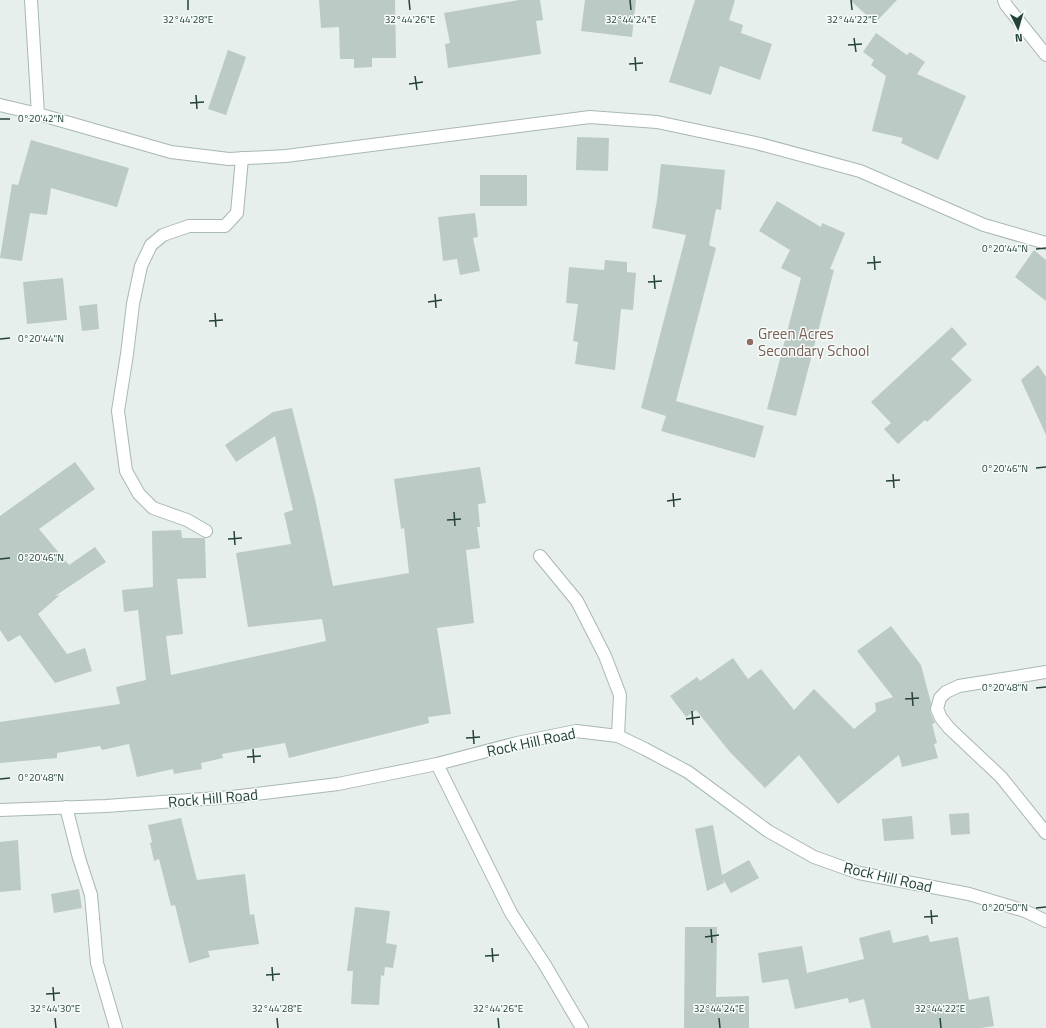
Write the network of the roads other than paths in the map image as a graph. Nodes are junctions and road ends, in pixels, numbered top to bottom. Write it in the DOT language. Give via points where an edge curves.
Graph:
graph roads {
  1 [pos="31,0"];
  2 [pos="1006,2"];
  3 [pos="1046,55"];
  4 [pos="0,105"];
  5 [pos="38,114"];
  6 [pos="242,158"];
  7 [pos="1046,243"];
  8 [pos="206,531"];
  9 [pos="540,556"];
  10 [pos="1046,672"];
  11 [pos="618,736"];
  12 [pos="437,764"];
  13 [pos="66,807"];
  14 [pos="0,810"];
  15 [pos="1046,833"];
  16 [pos="1046,921"];
  17 [pos="116,1028"];
  18 [pos="582,1028"];
  1 -- 5 [label="street"];
  2 -- 3 [label="street"];
  4 -- 5 [label="street"];
  5 -- 6 [label="street" via="171,152 229,159"];
  6 -- 7 [label="street" via="286,156 590,116 657,122 860,171 984,225"];
  6 -- 8 [label="street" via="236,213 225,226 189,226 163,234 151,245 141,266 133,304 118,411 126,471 139,494 153,508 187,520"];
  9 -- 11 [label="street" via="577,601 605,656 620,695"];
  10 -- 15 [label="street" via="959,686 940,698 937,709 949,728 1001,777"];
  11 -- 12 [label="street, Rock Hill Road" via="576,731"];
  11 -- 16 [label="street, Rock Hill Road" via="688,772 768,831 814,857 859,873 968,894 1025,910"];
  12 -- 13 [label="street, Rock Hill Road" via="338,784 232,797"];
  12 -- 18 [label="street" via="511,913"];
  13 -- 14 [label="street, Rock Hill Road"];
  13 -- 17 [label="street" via="91,895 97,963"];
}
